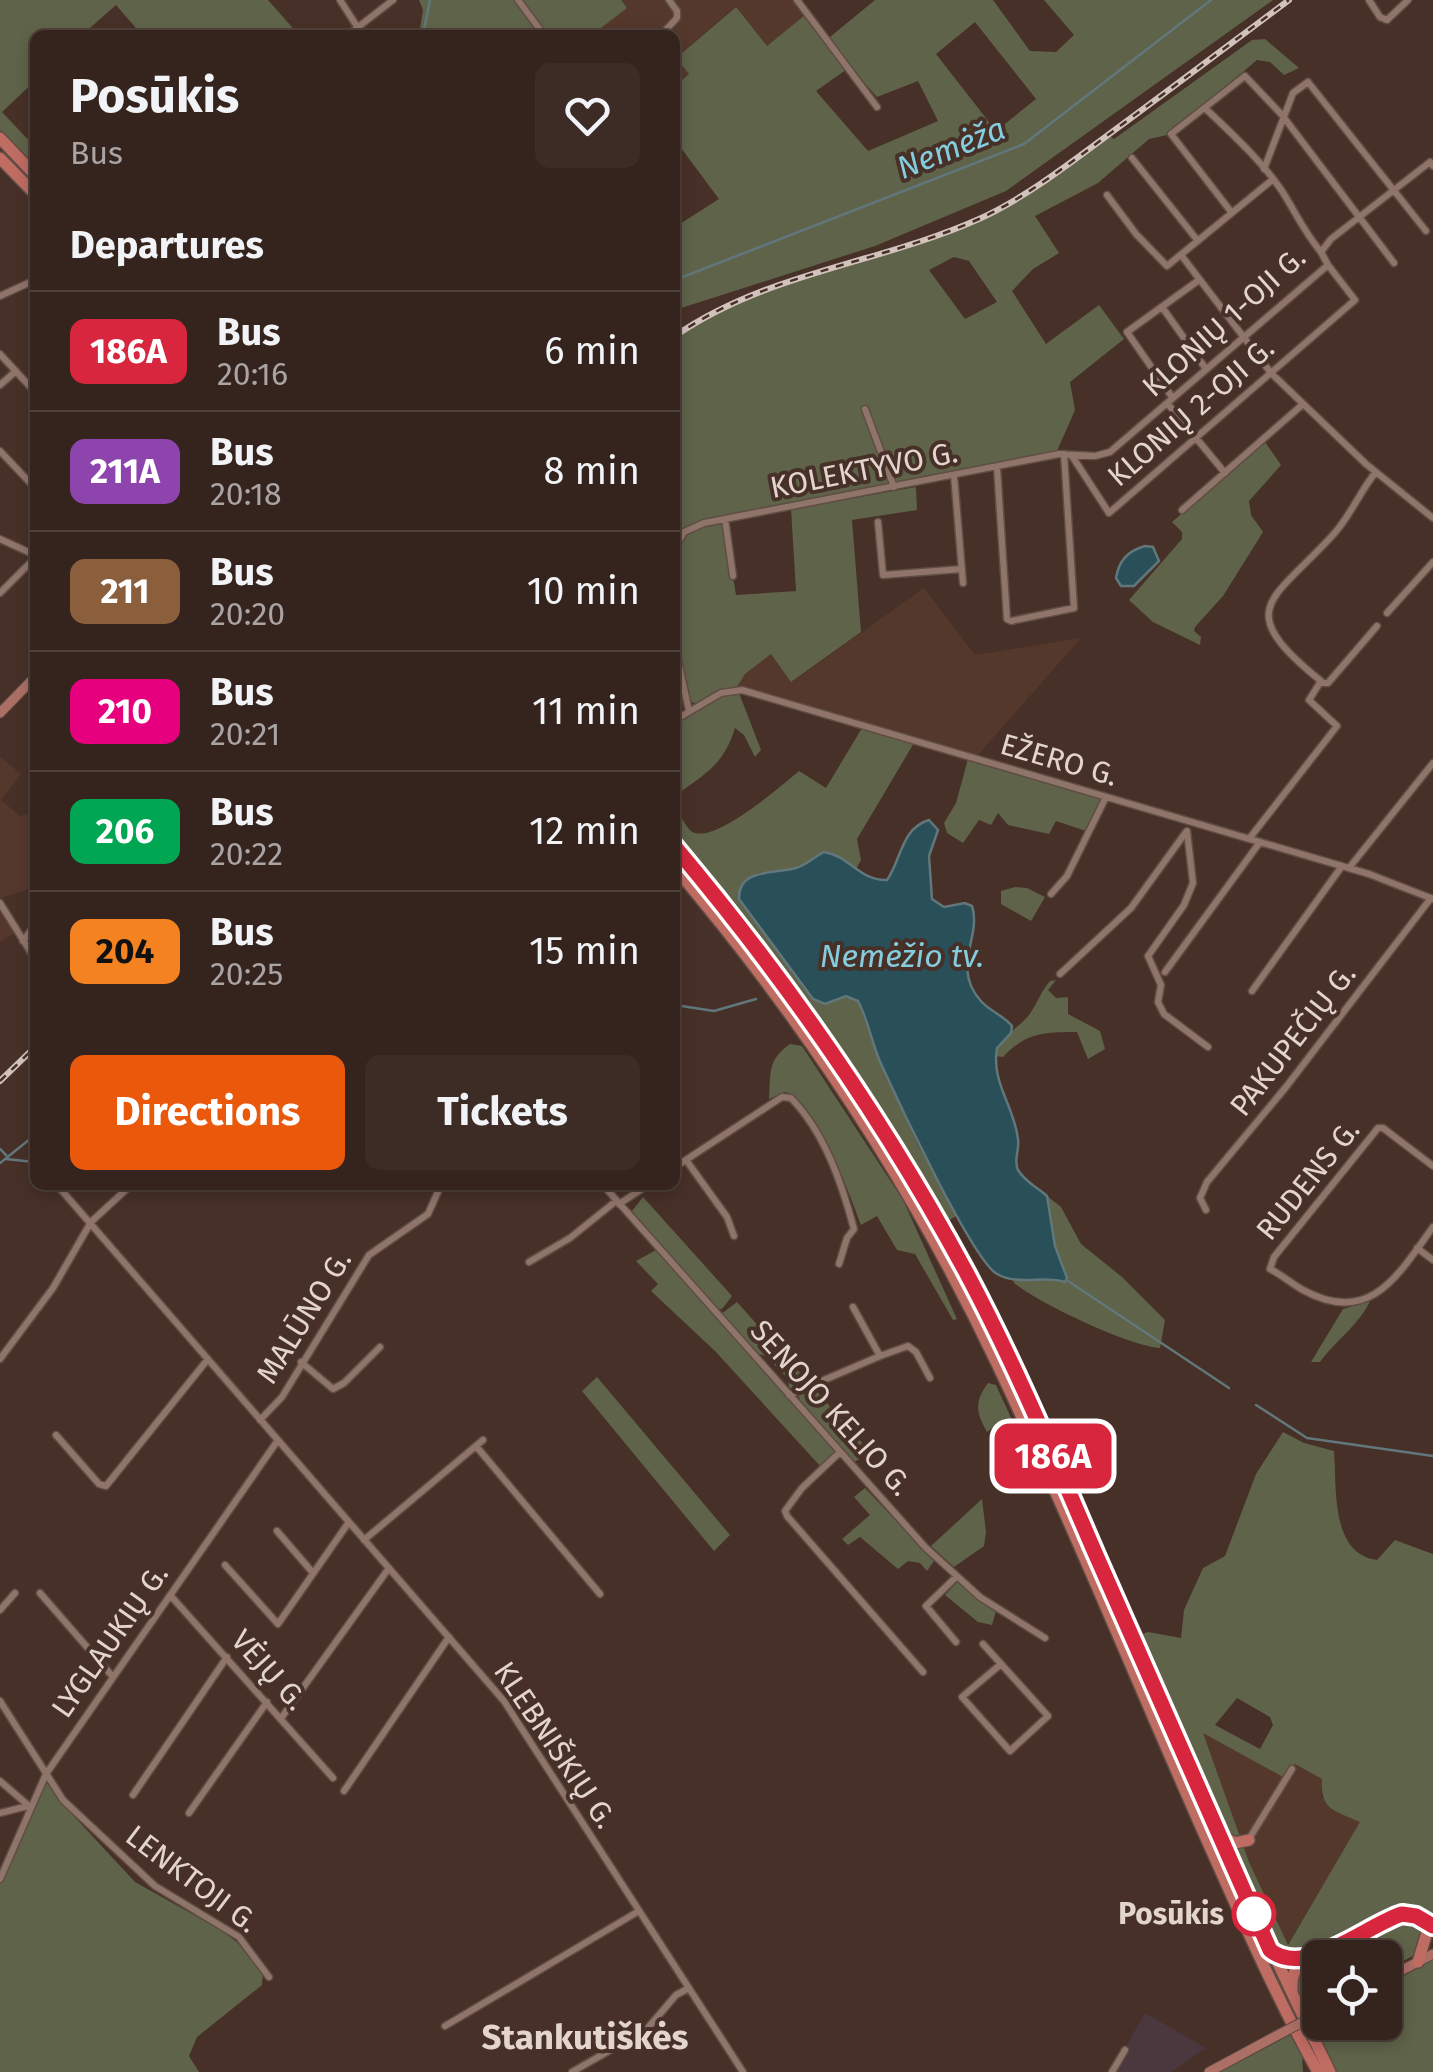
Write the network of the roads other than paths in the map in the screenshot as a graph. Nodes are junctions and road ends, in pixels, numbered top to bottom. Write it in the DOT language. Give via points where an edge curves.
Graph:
graph roads {
  1 [pos="340,0"];
  2 [pos="393,0"];
  3 [pos="518,0"];
  4 [pos="669,0"];
  5 [pos="797,0"];
  6 [pos="1369,0"];
  7 [pos="1408,0"];
  8 [pos="358,28"];
  9 [pos="355,30"];
  10 [pos="540,30"];
  11 [pos="665,30"];
  12 [pos="877,107"];
  13 [pos="1205,108"];
  14 [pos="1282,115"];
  15 [pos="0,138"];
  16 [pos="0,158"];
  17 [pos="1132,158"];
  18 [pos="1432,164"];
  19 [pos="1264,169"];
  20 [pos="30,170"];
  21 [pos="1272,180"];
  22 [pos="30,189"];
  23 [pos="1394,189"];
  24 [pos="1107,196"];
  25 [pos="1232,213"];
  26 [pos="1359,216"];
  27 [pos="1426,231"];
  28 [pos="1198,241"];
  29 [pos="1321,252"];
  30 [pos="1181,255"];
  31 [pos="1394,263"];
  32 [pos="1328,264"];
  33 [pos="1200,280"];
  34 [pos="30,282"];
  35 [pos="0,296"];
  36 [pos="1162,307"];
  37 [pos="1242,338"];
  38 [pos="0,354"];
  39 [pos="1206,368"];
  40 [pos="16,371"];
  41 [pos="1271,374"];
  42 [pos="0,385"];
  43 [pos="30,386"];
  44 [pos="1169,400"];
  45 [pos="1302,406"];
  46 [pos="864,409"];
  47 [pos="1196,437"];
  48 [pos="0,451"];
  49 [pos="1068,454"];
  50 [pos="996,466"];
  51 [pos="1226,472"];
  52 [pos="1376,472"];
  53 [pos="954,475"];
  54 [pos="30,483"];
  55 [pos="894,487"];
  56 [pos="1182,510"];
  57 [pos="1433,518"];
  58 [pos="725,520"];
  59 [pos="878,522"];
  60 [pos="0,540"];
  61 [pos="680,540"];
  62 [pos="30,555"];
  63 [pos="30,562"];
  64 [pos="1433,562"];
  65 [pos="962,569"];
  66 [pos="1430,572"];
  67 [pos="732,576"];
  68 [pos="963,583"];
  69 [pos="0,593"];
  70 [pos="1387,613"];
  71 [pos="1377,626"];
  72 [pos="680,670"];
  73 [pos="30,683"];
  74 [pos="1321,683"];
  75 [pos="689,712"];
  76 [pos="0,713"];
  77 [pos="680,717"];
  78 [pos="1433,762"];
  79 [pos="1106,797"];
  80 [pos="1189,826"];
  81 [pos="1250,839"];
  82 [pos="1260,842"];
  83 [pos="680,853"];
  84 [pos="1345,867"];
  85 [pos="680,874"];
  86 [pos="1050,894"];
  87 [pos="1432,899"];
  88 [pos="0,903"];
  89 [pos="30,932"];
  90 [pos="24,941"];
  91 [pos="30,951"];
  92 [pos="1060,974"];
  93 [pos="1161,978"];
  94 [pos="1252,991"];
  95 [pos="1208,1047"];
  96 [pos="686,1160"];
  97 [pos="680,1164"];
  98 [pos="1433,1166"];
  99 [pos="62,1190"];
  100 [pos="126,1190"];
  101 [pos="439,1190"];
  102 [pos="607,1190"];
  103 [pos="639,1190"];
  104 [pos="618,1202"];
  105 [pos="1206,1210"];
  106 [pos="91,1222"];
  107 [pos="1433,1226"];
  108 [pos="734,1236"];
  109 [pos="1417,1248"];
  110 [pos="1433,1260"];
  111 [pos="529,1262"];
  112 [pos="839,1264"];
  113 [pos="853,1307"];
  114 [pos="380,1346"];
  115 [pos="880,1356"];
  116 [pos="0,1359"];
  117 [pos="208,1360"];
  118 [pos="302,1362"];
  119 [pos="930,1378"];
  120 [pos="789,1395"];
  121 [pos="260,1420"];
  122 [pos="56,1434"];
  123 [pos="278,1440"];
  124 [pos="840,1452"];
  125 [pos="348,1522"];
  126 [pos="278,1531"];
  127 [pos="364,1540"];
  128 [pos="225,1564"];
  129 [pos="388,1568"];
  130 [pos="313,1572"];
  131 [pos="956,1578"];
  132 [pos="14,1592"];
  133 [pos="40,1594"];
  134 [pos="170,1594"];
  135 [pos="600,1594"];
  136 [pos="0,1610"];
  137 [pos="449,1637"];
  138 [pos="1045,1638"];
  139 [pos="956,1642"];
  140 [pos="983,1644"];
  141 [pos="227,1657"];
  142 [pos="1001,1664"];
  143 [pos="923,1672"];
  144 [pos="114,1677"];
  145 [pos="0,1701"];
  146 [pos="267,1702"];
  147 [pos="282,1717"];
  148 [pos="1292,1769"];
  149 [pos="46,1774"];
  150 [pos="334,1778"];
  151 [pos="0,1781"];
  152 [pos="344,1791"];
  153 [pos="134,1795"];
  154 [pos="29,1806"];
  155 [pos="0,1813"];
  156 [pos="189,1813"];
  157 [pos="1218,1834"];
  158 [pos="1249,1840"];
  159 [pos="1234,1869"];
  160 [pos="0,1879"];
  161 [pos="639,1911"];
  162 [pos="1429,1929"];
  163 [pos="1347,1940"];
  164 [pos="1270,1950"];
  165 [pos="1433,1954"];
  166 [pos="1302,1960"];
  167 [pos="1418,1962"];
  168 [pos="1302,1965"];
  169 [pos="1402,1970"];
  170 [pos="269,1977"];
  171 [pos="689,1988"];
  172 [pos="1293,1996"];
  173 [pos="1302,2022"];
  174 [pos="444,2026"];
  175 [pos="1304,2047"];
  176 [pos="1125,2050"];
  177 [pos="572,2072"];
  178 [pos="744,2072"];
  179 [pos="1112,2072"];
  180 [pos="1209,2072"];
  181 [pos="1305,2072"];
  182 [pos="1318,2072"];
  183 [pos="1330,2072"];
  1 -- 8 [label="street"];
  2 -- 8 [label="street"];
  3 -- 10 [label="street"];
  4 -- 11 [label="street" via="677,18"];
  5 -- 12 [label="street"];
  6 -- 7 [label="street" via="1387,20"];
  8 -- 9 [label="street"];
  13 -- 14 [label="street" via="1245,76"];
  13 -- 19 [label="street"];
  13 -- 25 [label="street" via="1171,137"];
  14 -- 19 [label="street"];
  14 -- 23 [label="street" via="1308,82"];
  14 -- 26 [label="street"];
  15 -- 20 [label="highway"];
  16 -- 22 [label="highway"];
  17 -- 28 [label="street"];
  18 -- 23 [label="street, KLONIŲ 1-OJI G."];
  19 -- 21 [label="street"];
  21 -- 25 [label="street"];
  21 -- 29 [label="street"];
  23 -- 26 [label="street, KLONIŲ 1-OJI G."];
  23 -- 27 [label="street"];
  24 -- 30 [label="street" via="1163,265"];
  25 -- 28 [label="street"];
  26 -- 29 [label="street, KLONIŲ 1-OJI G."];
  26 -- 31 [label="street"];
  28 -- 30 [label="street"];
  29 -- 32 [label="street, KLONIŲ 1-OJI G."];
  30 -- 33 [label="street"];
  32 -- 37 [label="street, KLONIŲ 1-OJI G."];
  32 -- 41 [label="street, KLONIŲ 2-OJI G." via="1355,300"];
  33 -- 36 [label="street"];
  33 -- 37 [label="street"];
  34 -- 35 [label="street"];
  36 -- 39 [label="street"];
  36 -- 44 [label="street" via="1128,335"];
  37 -- 39 [label="street, KLONIŲ 1-OJI G."];
  37 -- 41 [label="street"];
  38 -- 40 [label="street"];
  39 -- 44 [label="street, KLONIŲ 1-OJI G."];
  40 -- 42 [label="street"];
  40 -- 43 [label="street"];
  41 -- 45 [label="street"];
  41 -- 47 [label="street, KLONIŲ 2-OJI G."];
  44 -- 47 [label="street"];
  44 -- 49 [label="street, KLONIŲ 1-OJI G." via="1110,452"];
  45 -- 51 [label="street"];
  45 -- 52 [label="street"];
  46 -- 55 [label="street"];
  47 -- 49 [label="street, KLONIŲ 2-OJI G." via="1108,512"];
  47 -- 51 [label="street"];
  48 -- 54 [label="street"];
  49 -- 50 [label="street, KOLEKTYVO G."];
  49 -- 50 [label="street" via="1074,608 1011,621"];
  50 -- 53 [label="street, KOLEKTYVO G."];
  51 -- 56 [label="street"];
  52 -- 57 [label="street"];
  52 -- 74 [label="street" via="1335,534 1276,588 1270,606 1269,621 1282,646"];
  53 -- 55 [label="street, KOLEKTYVO G."];
  53 -- 65 [label="street"];
  55 -- 58 [label="street, KOLEKTYVO G."];
  58 -- 61 [label="street, KOLEKTYVO G." via="688,528"];
  58 -- 67 [label="street"];
  59 -- 65 [label="street" via="883,575"];
  60 -- 62 [label="street"];
  63 -- 69 [label="street"];
  64 -- 66 [label="street"];
  65 -- 68 [label="street"];
  66 -- 70 [label="street"];
  71 -- 74 [label="street"];
  72 -- 75 [label="street"];
  73 -- 76 [label="main road"];
  74 -- 81 [label="street" via="1309,700 1337,726"];
  75 -- 77 [label="street, EŽERO G."];
  75 -- 79 [label="street, EŽERO G." via="721,693 742,690"];
  78 -- 84 [label="street"];
  79 -- 80 [label="street, EŽERO G."];
  79 -- 86 [label="street" via="1074,863"];
  80 -- 81 [label="street, EŽERO G."];
  80 -- 92 [label="street" via="1131,908"];
  80 -- 93 [label="street" via="1193,883 1149,952"];
  81 -- 82 [label="street, EŽERO G."];
  82 -- 84 [label="street, EŽERO G."];
  82 -- 93 [label="street"];
  83 -- 157 [label="highway" via="824,1040 949,1242 1013,1366"];
  84 -- 87 [label="street, EŽERO G."];
  84 -- 94 [label="street"];
  85 -- 175 [label="highway" via="799,1026 958,1286"];
  87 -- 105 [label="street, PAKUPEČIŲ G." via="1207,1182 1200,1198"];
  88 -- 90 [label="street"];
  89 -- 90 [label="street"];
  90 -- 91 [label="street"];
  93 -- 95 [label="street" via="1164,1014"];
  96 -- 97 [label="street"];
  96 -- 108 [label="street"];
  96 -- 112 [label="street" via="782,1097 792,1098 816,1132 848,1207 854,1229"];
  98 -- 109 [label="street, RUDENS G." via="1378,1128 1270,1267 1308,1292 1354,1304 1388,1286"];
  99 -- 106 [label="street, MALŪNO G."];
  100 -- 106 [label="street"];
  101 -- 118 [label="street, MALŪNO G." via="428,1214 369,1256"];
  102 -- 104 [label="street, SENOJO KELIO G."];
  103 -- 104 [label="street"];
  104 -- 111 [label="street"];
  104 -- 120 [label="street, SENOJO KELIO G."];
  106 -- 116 [label="street"];
  106 -- 117 [label="street, MALŪNO G."];
  107 -- 109 [label="street"];
  109 -- 110 [label="street"];
  113 -- 115 [label="street"];
  114 -- 118 [label="street" via="333,1389"];
  115 -- 119 [label="street" via="908,1346"];
  115 -- 120 [label="street"];
  117 -- 121 [label="street, MALŪNO G."];
  117 -- 122 [label="street" via="106,1486"];
  118 -- 121 [label="street, MALŪNO G."];
  120 -- 124 [label="street, SENOJO KELIO G."];
  121 -- 123 [label="street, KLEBNIŠKIŲ G."];
  123 -- 125 [label="street, KLEBNIŠKIŲ G."];
  123 -- 134 [label="street, LYGLAUKIŲ G."];
  124 -- 131 [label="street, SENOJO KELIO G."];
  124 -- 143 [label="street" via="802,1488 786,1516"];
  125 -- 127 [label="street, KLEBNIŠKIŲ G."];
  125 -- 130 [label="street"];
  126 -- 130 [label="street"];
  127 -- 129 [label="street, KLEBNIŠKIŲ G."];
  127 -- 135 [label="street" via="479,1443"];
  128 -- 130 [label="street" via="278,1624"];
  129 -- 137 [label="street, KLEBNIŠKIŲ G."];
  129 -- 147 [label="street"];
  131 -- 138 [label="street, SENOJO KELIO G."];
  131 -- 139 [label="street" via="926,1606"];
  132 -- 136 [label="street"];
  133 -- 144 [label="street"];
  134 -- 141 [label="street, VĖJŲ G."];
  134 -- 144 [label="street, LYGLAUKIŲ G."];
  137 -- 152 [label="street"];
  137 -- 161 [label="street, KLEBNIŠKIŲ G." via="512,1713"];
  140 -- 142 [label="street"];
  141 -- 146 [label="street, VĖJŲ G."];
  141 -- 153 [label="street"];
  142 -- 142 [label="street" via="1048,1716 1010,1751 962,1697"];
  144 -- 149 [label="street, LYGLAUKIŲ G."];
  145 -- 149 [label="street, LENKTOJI G."];
  146 -- 147 [label="street, VĖJŲ G."];
  146 -- 156 [label="street"];
  147 -- 150 [label="street, VĖJŲ G."];
  148 -- 158 [label="street"];
  149 -- 154 [label="street, LYGLAUKIŲ G."];
  149 -- 170 [label="street, LENKTOJI G." via="120,1857 239,1937"];
  151 -- 154 [label="street"];
  154 -- 155 [label="street"];
  154 -- 160 [label="street, LYGLAUKIŲ G."];
  157 -- 158 [label="highway" via="1231,1843"];
  157 -- 159 [label="highway"];
  158 -- 159 [label="highway"];
  159 -- 164 [label="highway"];
  161 -- 171 [label="street, KLEBNIŠKIŲ G."];
  161 -- 174 [label="street"];
  162 -- 163 [label="highway" via="1412,1914 1397,1916"];
  162 -- 167 [label="highway"];
  164 -- 166 [label="highway" via="1287,1961"];
  164 -- 172 [label="highway"];
  165 -- 167 [label="main road"];
  167 -- 169 [label="main road"];
  168 -- 172 [label="highway" via="1293,1975"];
  171 -- 177 [label="street" via="647,2029"];
  171 -- 178 [label="street, KLEBNIŠKIŲ G."];
  172 -- 183 [label="highway"];
  173 -- 180 [label="main road, bridge"];
  175 -- 181 [label="highway"];
  175 -- 182 [label="highway"];
  176 -- 179 [label="street"];
}
